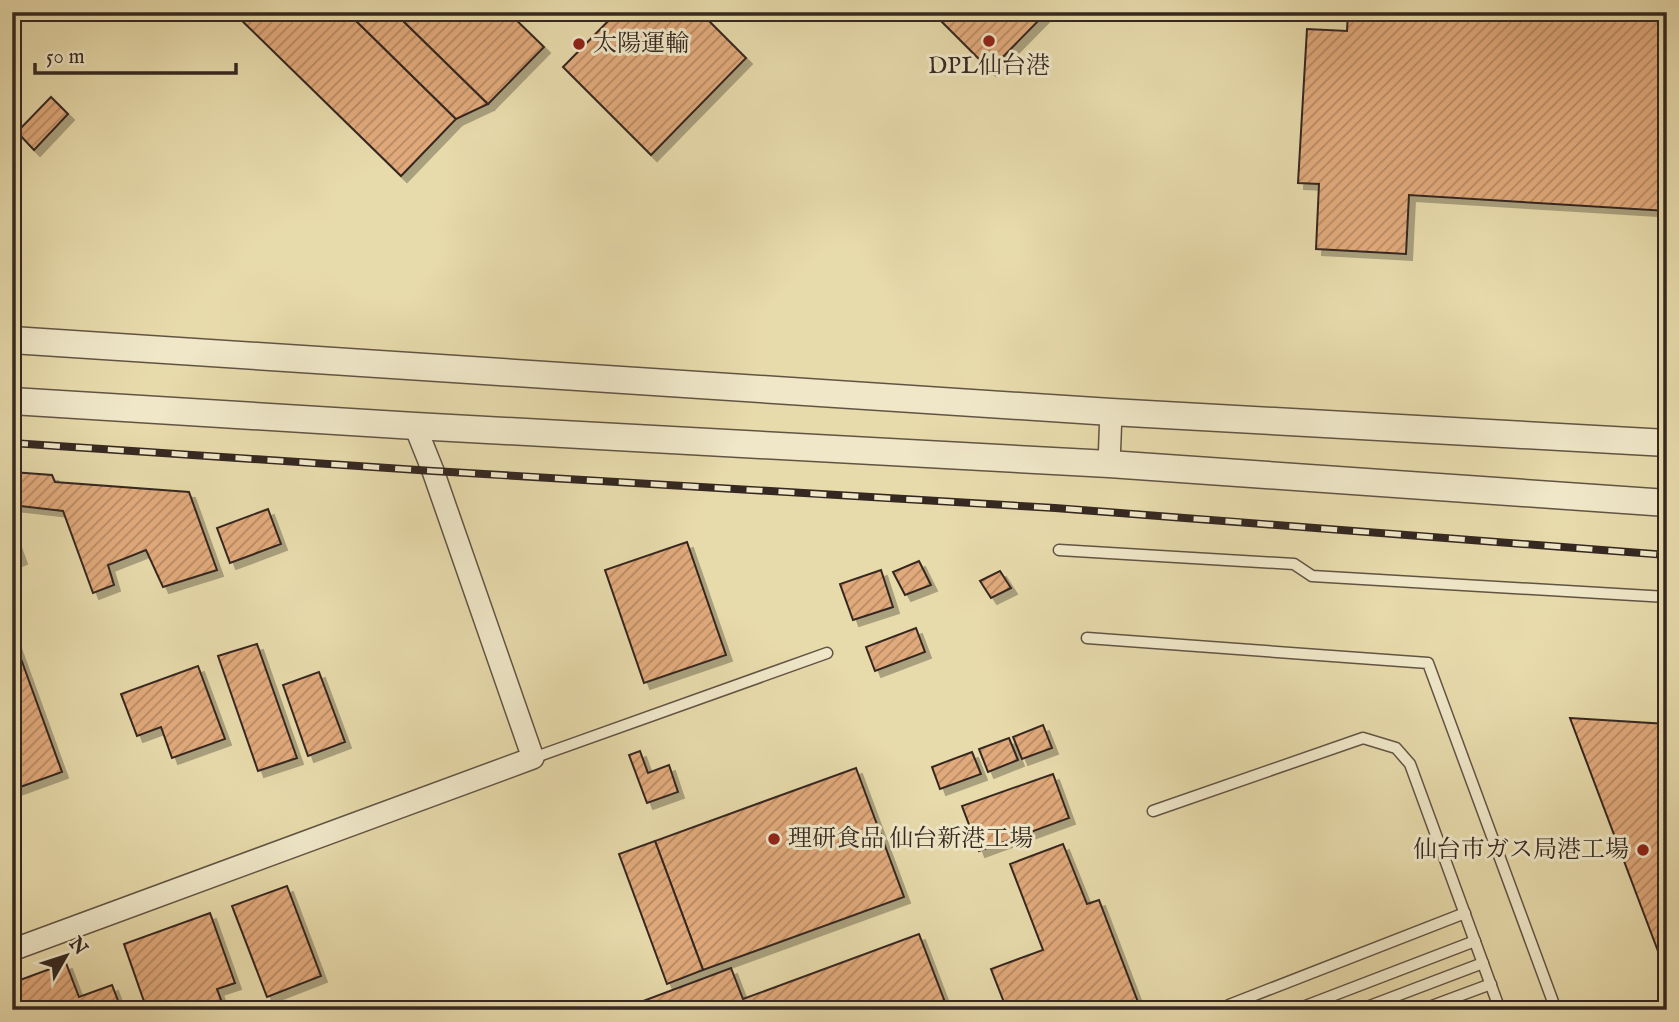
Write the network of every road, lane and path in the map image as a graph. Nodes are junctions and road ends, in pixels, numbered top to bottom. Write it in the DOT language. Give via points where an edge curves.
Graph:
graph roads {
  1 [pos="12,340"];
  2 [pos="12,401"];
  3 [pos="1111,412"];
  4 [pos="415,426"];
  5 [pos="1667,443"];
  6 [pos="1108,464"];
  7 [pos="1667,503"];
  8 [pos="1059,550"];
  9 [pos="1667,597"];
  10 [pos="1087,638"];
  11 [pos="827,653"];
  12 [pos="533,758"];
  13 [pos="1153,811"];
  14 [pos="1465,913"];
  15 [pos="1475,941"];
  16 [pos="12,950"];
  17 [pos="1483,963"];
  18 [pos="1491,984"];
  19 [pos="1229,1005"];
  20 [pos="1496,1008"];
  21 [pos="1295,1010"];
  22 [pos="1359,1010"];
  23 [pos="1421,1010"];
  24 [pos="1556,1010"];
  1 -- 3 [label="street"];
  2 -- 4 [label="street"];
  3 -- 5 [label="street"];
  3 -- 6 [label="street"];
  4 -- 6 [label="street"];
  4 -- 12 [label="street"];
  6 -- 7 [label="street"];
  8 -- 9 [label="lane" via="1294,564 1312,576"];
  10 -- 24 [label="lane" via="1428,663"];
  11 -- 12 [label="lane"];
  12 -- 16 [label="street"];
  13 -- 14 [label="lane" via="1363,738 1396,748 1410,764"];
  14 -- 15 [label="lane"];
  14 -- 19 [label="lane"];
  15 -- 17 [label="lane"];
  15 -- 21 [label="lane"];
  17 -- 18 [label="lane"];
  17 -- 22 [label="lane"];
  18 -- 20 [label="lane"];
  18 -- 23 [label="lane"];
}
